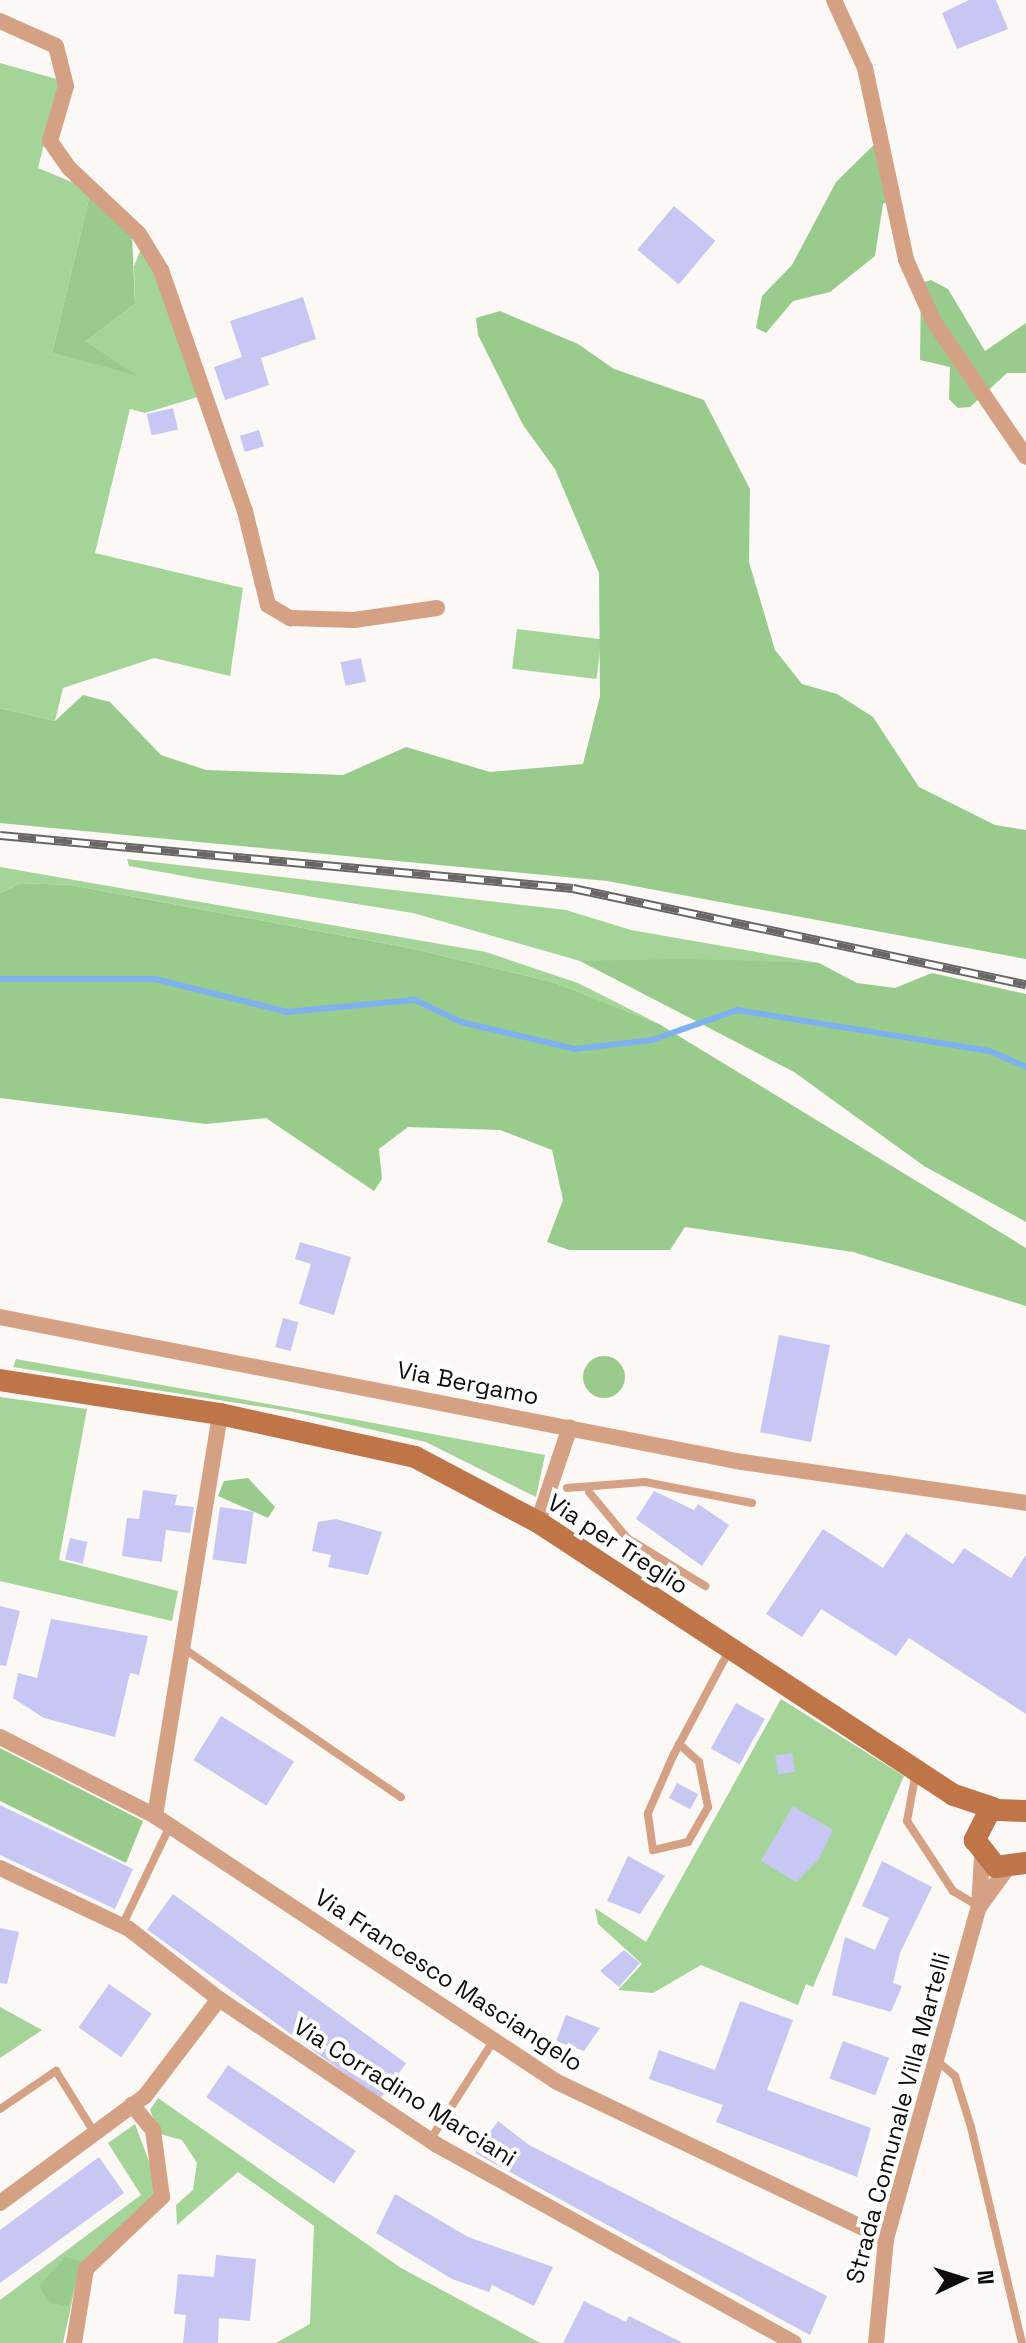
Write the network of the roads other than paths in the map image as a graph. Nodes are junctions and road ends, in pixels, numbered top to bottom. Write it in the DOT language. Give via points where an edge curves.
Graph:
graph roads {
  1 [pos="834,0"];
  2 [pos="0,21"];
  3 [pos="1026,457"];
  4 [pos="437,608"];
  5 [pos="0,1317"];
  6 [pos="0,1380"];
  7 [pos="220,1414"];
  8 [pos="570,1427"];
  9 [pos="567,1488"];
  10 [pos="589,1492"];
  11 [pos="752,1503"];
  12 [pos="1026,1503"];
  13 [pos="538,1522"];
  14 [pos="705,1586"];
  15 [pos="182,1647"];
  16 [pos="731,1649"];
  17 [pos="0,1737"];
  18 [pos="679,1744"];
  19 [pos="916,1771"];
  20 [pos="954,1795"];
  21 [pos="401,1797"];
  22 [pos="993,1808"];
  23 [pos="1026,1811"];
  24 [pos="155,1816"];
  25 [pos="170,1826"];
  26 [pos="975,1833"];
  27 [pos="982,1857"];
  28 [pos="1021,1865"];
  29 [pos="0,1868"];
  30 [pos="979,1907"];
  31 [pos="122,1926"];
  32 [pos="219,1999"];
  33 [pos="494,2040"];
  34 [pos="936,2059"];
  35 [pos="132,2105"];
  36 [pos="0,2109"];
  37 [pos="95,2133"];
  38 [pos="430,2141"];
  39 [pos="0,2203"];
  40 [pos="886,2239"];
  41 [pos="74,2343"];
  42 [pos="794,2343"];
  43 [pos="876,2343"];
  44 [pos="1022,2343"];
  1 -- 3 [label="street" via="865,68 906,260 934,322"];
  2 -- 4 [label="street" via="56,46 66,86 50,141 69,168 139,234 162,272 245,511 268,605 290,618 354,620"];
  5 -- 8 [label="street, Via Bergamo"];
  6 -- 7 [label="main road, Via per Treglio"];
  7 -- 13 [label="main road, Via per Treglio" via="415,1457"];
  7 -- 15 [label="street"];
  8 -- 12 [label="street, Via Bergamo" via="742,1462"];
  8 -- 13 [label="street"];
  9 -- 10 [label="lane"];
  10 -- 11 [label="lane" via="645,1482"];
  10 -- 14 [label="lane" via="627,1538"];
  13 -- 16 [label="main road, Via per Treglio"];
  15 -- 21 [label="lane"];
  15 -- 24 [label="street"];
  16 -- 18 [label="lane"];
  16 -- 19 [label="main road, Via per Treglio"];
  17 -- 24 [label="street, Via Francesco Masciangelo"];
  18 -- 18 [label="lane" via="648,1813 653,1850 688,1842 708,1807 699,1762"];
  19 -- 20 [label="main road, Via per Treglio"];
  19 -- 30 [label="lane" via="907,1821 953,1891"];
  20 -- 22 [label="main road, Via per Treglio"];
  20 -- 26 [label="main road, Via per Treglio"];
  22 -- 23 [label="main road, Via per Treglio"];
  22 -- 26 [label="main road"];
  24 -- 25 [label="street, Via Francesco Masciangelo"];
  25 -- 31 [label="lane"];
  25 -- 33 [label="street, Via Francesco Masciangelo"];
  26 -- 27 [label="main road, Via per Treglio"];
  27 -- 28 [label="main road"];
  27 -- 30 [label="street, Strada Comunale Villa Martelli"];
  28 -- 30 [label="street, Strada Comunale Villa Martelli"];
  29 -- 31 [label="street, Via Corradino Marciani"];
  30 -- 34 [label="street, Strada Comunale Villa Martelli"];
  31 -- 32 [label="street, Via Corradino Marciani"];
  32 -- 35 [label="street"];
  32 -- 38 [label="street, Via Corradino Marciani"];
  33 -- 38 [label="lane"];
  33 -- 40 [label="street, Via Francesco Masciangelo" via="555,2081"];
  34 -- 40 [label="street, Strada Comunale Villa Martelli"];
  34 -- 44 [label="lane" via="955,2076 971,2127"];
  35 -- 37 [label="street"];
  35 -- 41 [label="street" via="153,2130 162,2197 86,2269"];
  36 -- 37 [label="lane" via="56,2071"];
  37 -- 39 [label="street"];
  38 -- 42 [label="street, Via Corradino Marciani"];
  40 -- 43 [label="street, Strada Comunale Villa Martelli"];
}
